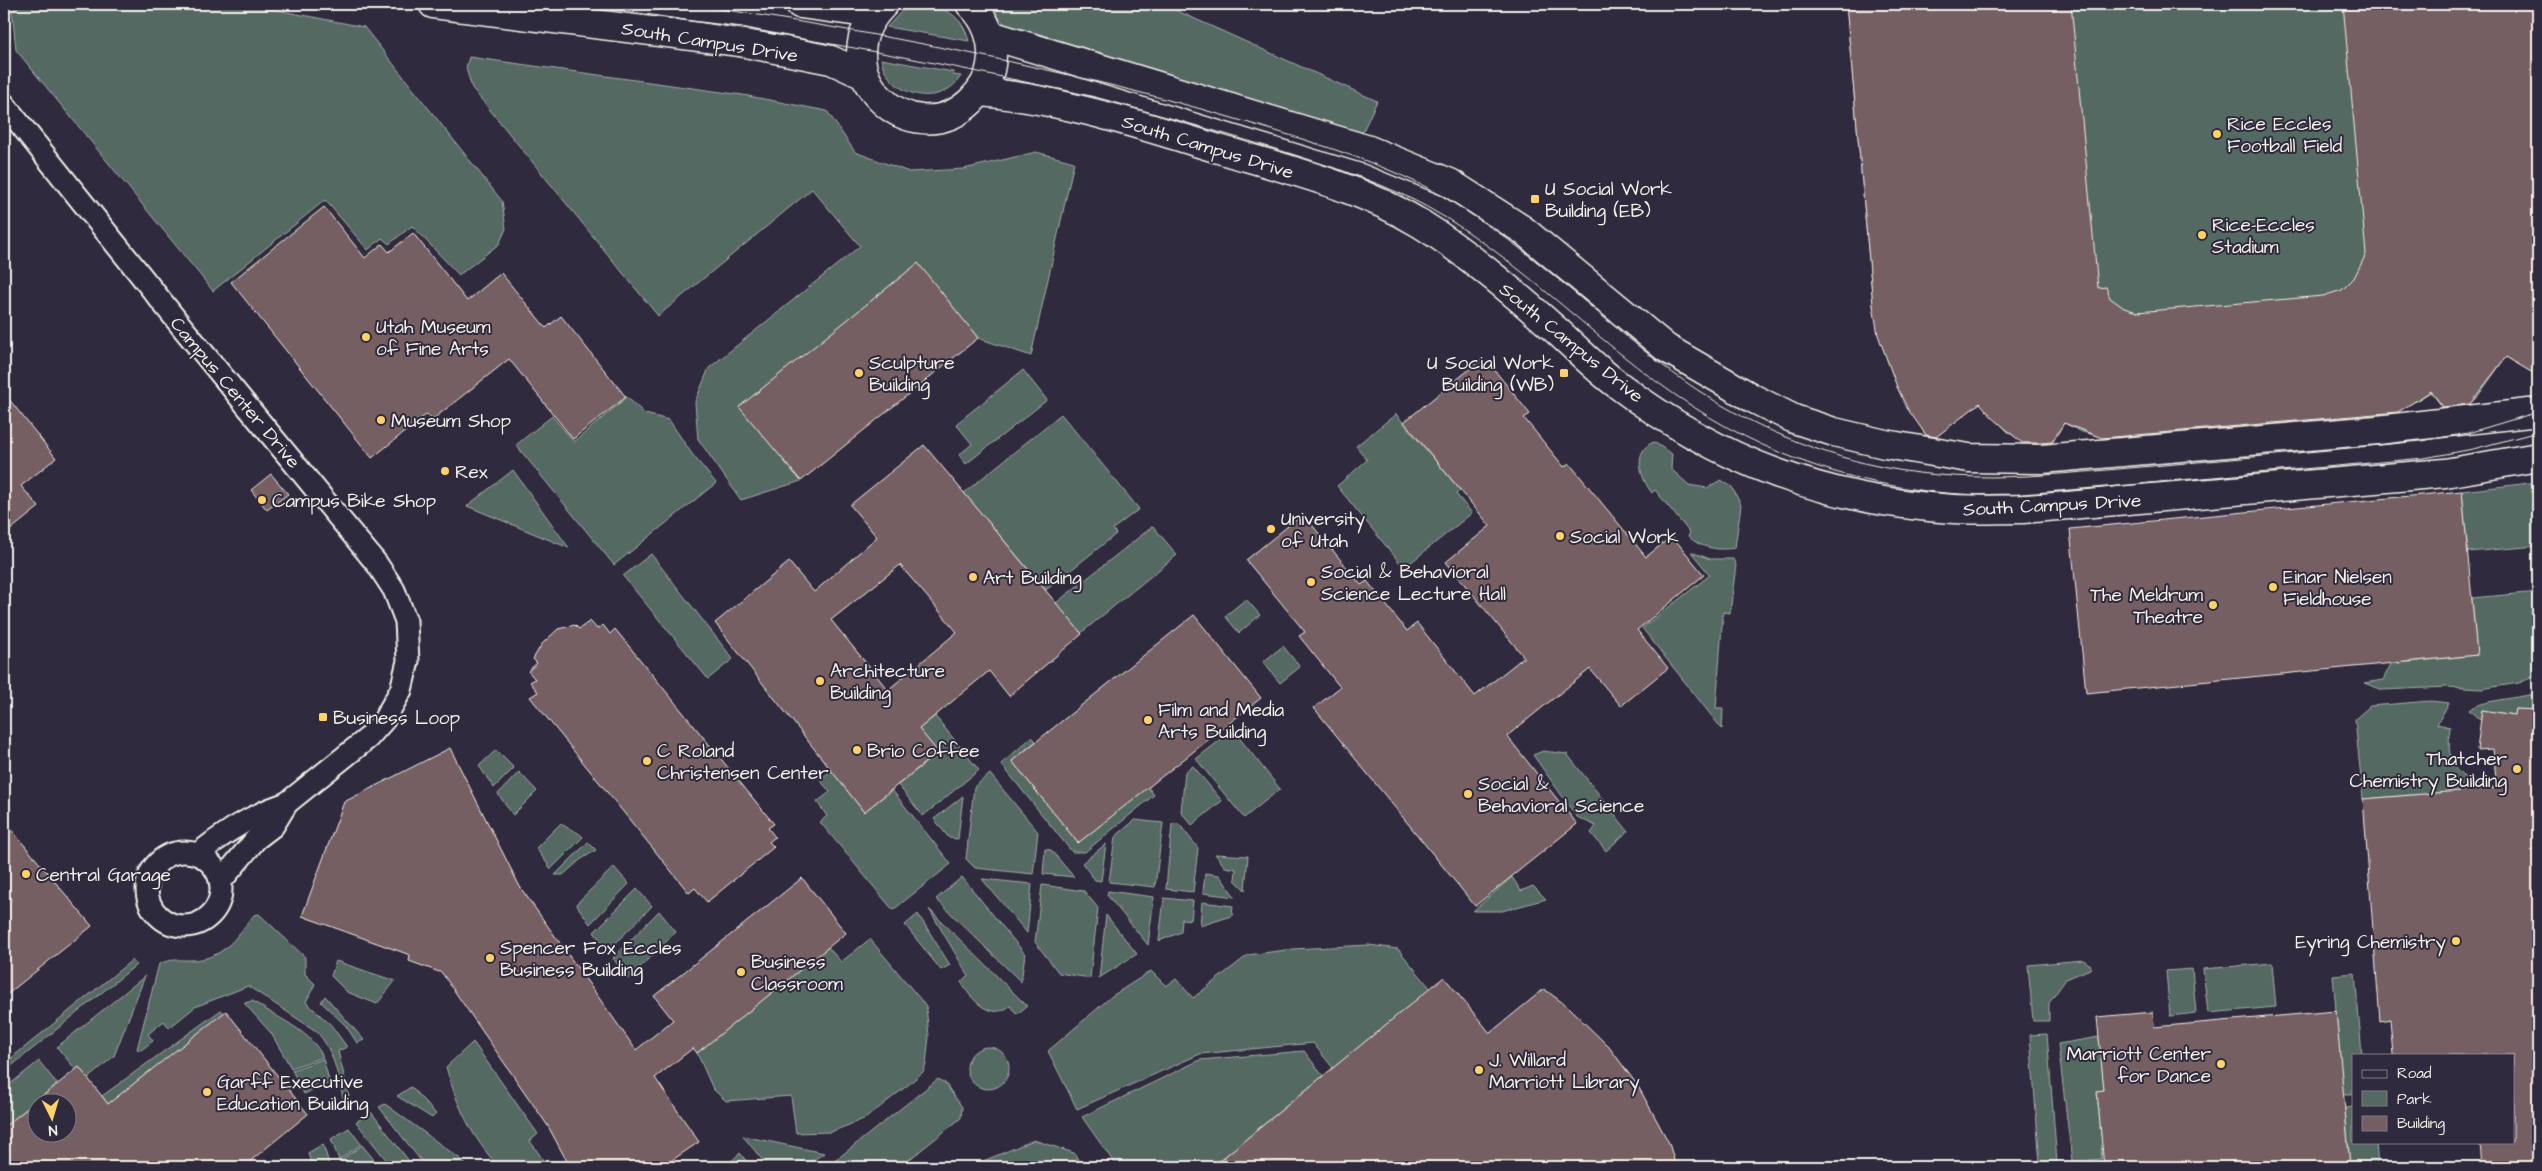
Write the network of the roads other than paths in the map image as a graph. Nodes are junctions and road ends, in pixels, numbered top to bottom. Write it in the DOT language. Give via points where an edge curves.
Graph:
graph roads {
  1 [pos="434,4"];
  2 [pos="800,4"];
  3 [pos="975,6"];
  4 [pos="879,9"];
  5 [pos="990,35"];
  6 [pos="864,75"];
  7 [pos="981,92"];
  8 [pos="4,104"];
  9 [pos="2538,412"];
  10 [pos="2538,456"];
  11 [pos="287,803"];
  12 [pos="198,854"];
  13 [pos="221,881"];
  1 -- 6 [label="street, South Campus Drive" via="740,42 831,60"];
  2 -- 4 [label="street"];
  3 -- 5 [label="street"];
  4 -- 6 [label="street" via="864,31 861,48"];
  5 -- 7 [label="street" via="993,56"];
  5 -- 9 [label="street" via="1369,150 1450,183 1522,230 1666,348 1794,419 1834,432 1969,458 2042,459 2377,430"];
  6 -- 7 [label="street" via="876,96 895,111 918,119 942,118 964,108"];
  7 -- 10 [label="street, South Campus Drive" via="1012,94 1107,116 1352,189 1429,230 1489,274 1617,384 1698,439 1781,476 1814,486 1876,499 1953,509 2023,509 2445,472"];
  8 -- 11 [label="street, Campus Center Drive" via="372,557 401,605 408,640 408,661 401,690 393,706 368,738"];
  11 -- 12 [label="street, Campus Center Drive" via="242,822"];
  11 -- 13 [label="street, Campus Center Drive" via="273,826 256,838"];
  12 -- 13 [label="street" via="213,864"];
  12 -- 13 [label="street" via="184,851 170,854 154,865 146,883 148,902 159,918 177,927 197,925 212,915 221,899"];
}
